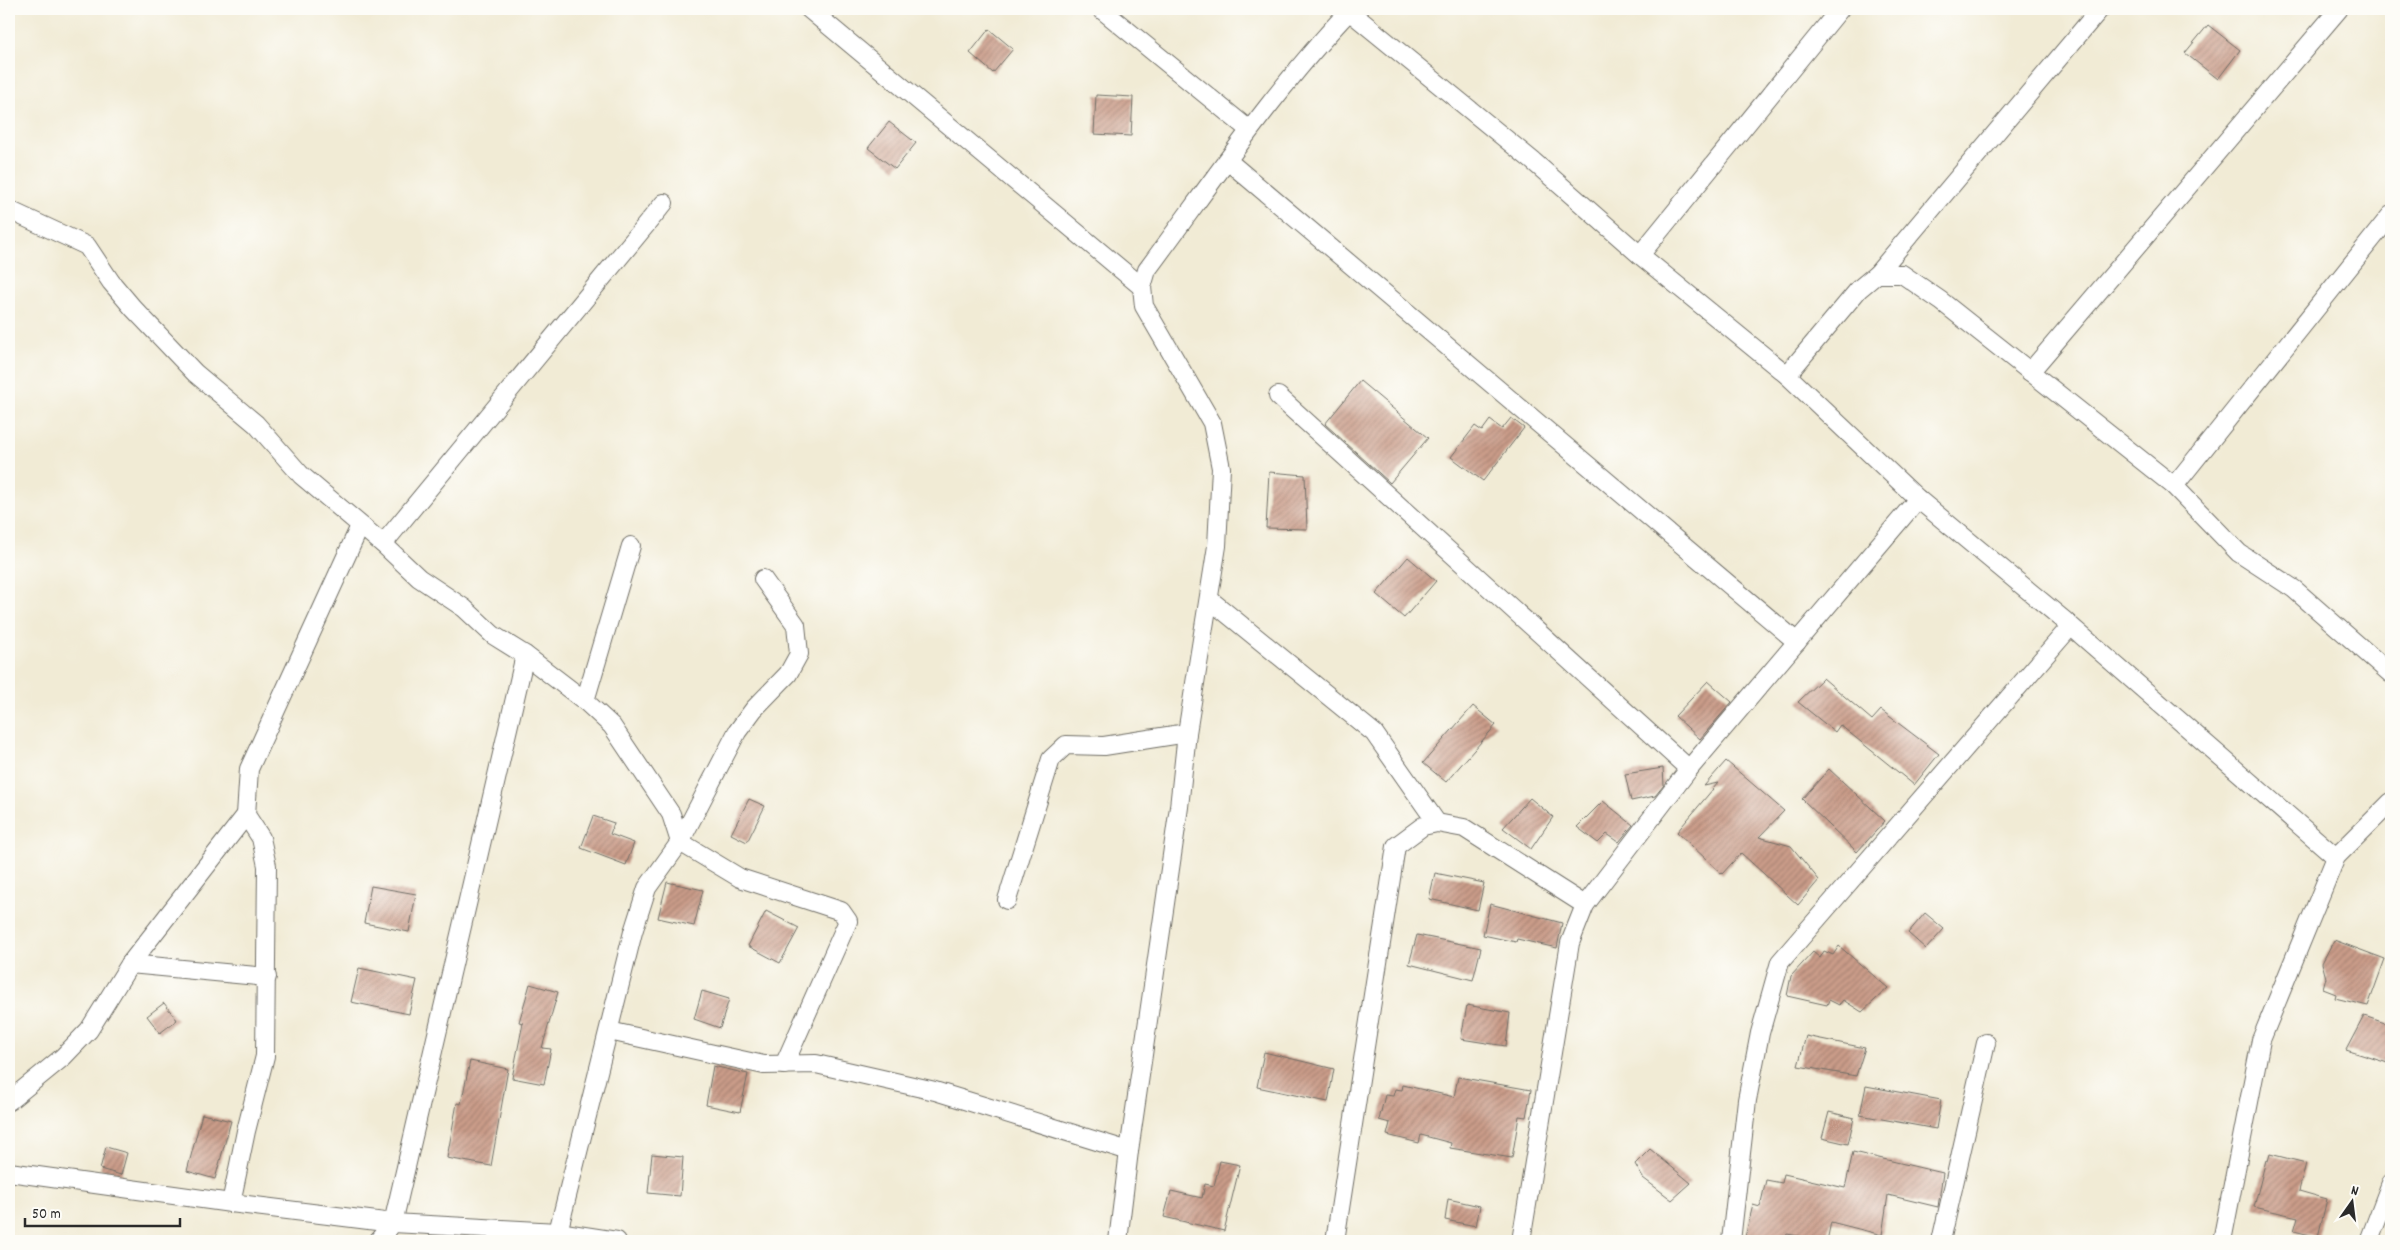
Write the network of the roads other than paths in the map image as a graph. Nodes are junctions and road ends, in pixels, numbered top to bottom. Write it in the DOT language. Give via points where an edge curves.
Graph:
graph roads {
  1 [pos="809,9"];
  2 [pos="1101,9"];
  3 [pos="1840,9"];
  4 [pos="2100,9"];
  5 [pos="2339,9"];
  6 [pos="1350,10"];
  7 [pos="1248,129"];
  8 [pos="1228,161"];
  9 [pos="664,203"];
  10 [pos="9,210"];
  11 [pos="2391,215"];
  12 [pos="1640,255"];
  13 [pos="1877,274"];
  14 [pos="1142,287"];
  15 [pos="2030,372"];
  16 [pos="1787,375"];
  17 [pos="1278,396"];
  18 [pos="2174,486"];
  19 [pos="1918,499"];
  20 [pos="360,526"];
  21 [pos="383,544"];
  22 [pos="631,546"];
  23 [pos="763,579"];
  24 [pos="1209,599"];
  25 [pos="2070,627"];
  26 [pos="1797,642"];
  27 [pos="525,655"];
  28 [pos="2391,674"];
  29 [pos="585,701"];
  30 [pos="1187,733"];
  31 [pos="1689,769"];
  32 [pos="2391,802"];
  33 [pos="246,816"];
  34 [pos="1438,823"];
  35 [pos="680,842"];
  36 [pos="2336,857"];
  37 [pos="1007,900"];
  38 [pos="1585,905"];
  39 [pos="130,964"];
  40 [pos="267,977"];
  41 [pos="609,1031"];
  42 [pos="1986,1043"];
  43 [pos="784,1065"];
  44 [pos="9,1102"];
  45 [pos="1129,1151"];
  46 [pos="9,1172"];
  47 [pos="2391,1183"];
  48 [pos="231,1203"];
  49 [pos="393,1223"];
  50 [pos="558,1232"];
  51 [pos="378,1241"];
  52 [pos="617,1241"];
  53 [pos="1118,1241"];
  54 [pos="1335,1241"];
  55 [pos="1521,1241"];
  56 [pos="1731,1241"];
  57 [pos="1941,1241"];
  58 [pos="2222,1241"];
  59 [pos="2369,1241"];
  1 -- 14 [label="street"];
  2 -- 7 [label="street"];
  3 -- 12 [label="street"];
  4 -- 13 [label="street"];
  5 -- 15 [label="street"];
  6 -- 7 [label="street"];
  6 -- 12 [label="street" via="1534,162"];
  7 -- 8 [label="street"];
  8 -- 14 [label="street" via="1147,270"];
  8 -- 26 [label="street"];
  9 -- 21 [label="street"];
  10 -- 20 [label="street" via="88,246 133,308 195,373 256,424 301,475"];
  11 -- 18 [label="street"];
  12 -- 16 [label="street"];
  13 -- 15 [label="street" via="1902,274"];
  13 -- 16 [label="street" via="1859,288"];
  14 -- 24 [label="street" via="1144,306 1212,423 1221,468 1217,546"];
  15 -- 18 [label="street"];
  16 -- 19 [label="street"];
  17 -- 31 [label="street"];
  18 -- 28 [label="street" via="2239,553 2294,589"];
  19 -- 25 [label="street"];
  19 -- 26 [label="street"];
  20 -- 21 [label="street"];
  20 -- 33 [label="street" via="249,769"];
  21 -- 27 [label="street" via="418,578 464,608 493,635"];
  22 -- 29 [label="street"];
  23 -- 35 [label="street" via="796,625 799,654 788,674 737,732"];
  24 -- 30 [label="street"];
  24 -- 34 [label="street" via="1374,734"];
  25 -- 36 [label="street"];
  25 -- 56 [label="street" via="1780,962 1760,1032 1747,1100"];
  26 -- 31 [label="street"];
  27 -- 29 [label="street"];
  27 -- 49 [label="street"];
  29 -- 35 [label="street" via="612,726 671,814"];
  30 -- 37 [label="street" via="1104,746 1066,746 1051,760"];
  30 -- 45 [label="street" via="1180,808"];
  31 -- 38 [label="street"];
  32 -- 36 [label="street"];
  33 -- 39 [label="street"];
  33 -- 40 [label="street" via="261,838 267,866"];
  34 -- 38 [label="street" via="1464,828"];
  34 -- 54 [label="street" via="1422,826 1396,846"];
  35 -- 41 [label="street" via="647,888"];
  35 -- 43 [label="street" via="740,878 841,911 848,921"];
  36 -- 58 [label="street" via="2261,1040"];
  38 -- 55 [label="street" via="1570,943"];
  39 -- 40 [label="street"];
  39 -- 44 [label="street" via="89,1030 63,1057"];
  40 -- 48 [label="street" via="265,1056"];
  41 -- 43 [label="street" via="764,1065"];
  41 -- 50 [label="street"];
  42 -- 57 [label="street"];
  43 -- 45 [label="street" via="816,1064 935,1090"];
  45 -- 53 [label="street"];
  46 -- 48 [label="street"];
  47 -- 59 [label="street"];
  48 -- 49 [label="street"];
  49 -- 50 [label="street"];
  49 -- 51 [label="street"];
  50 -- 52 [label="street"];
}
